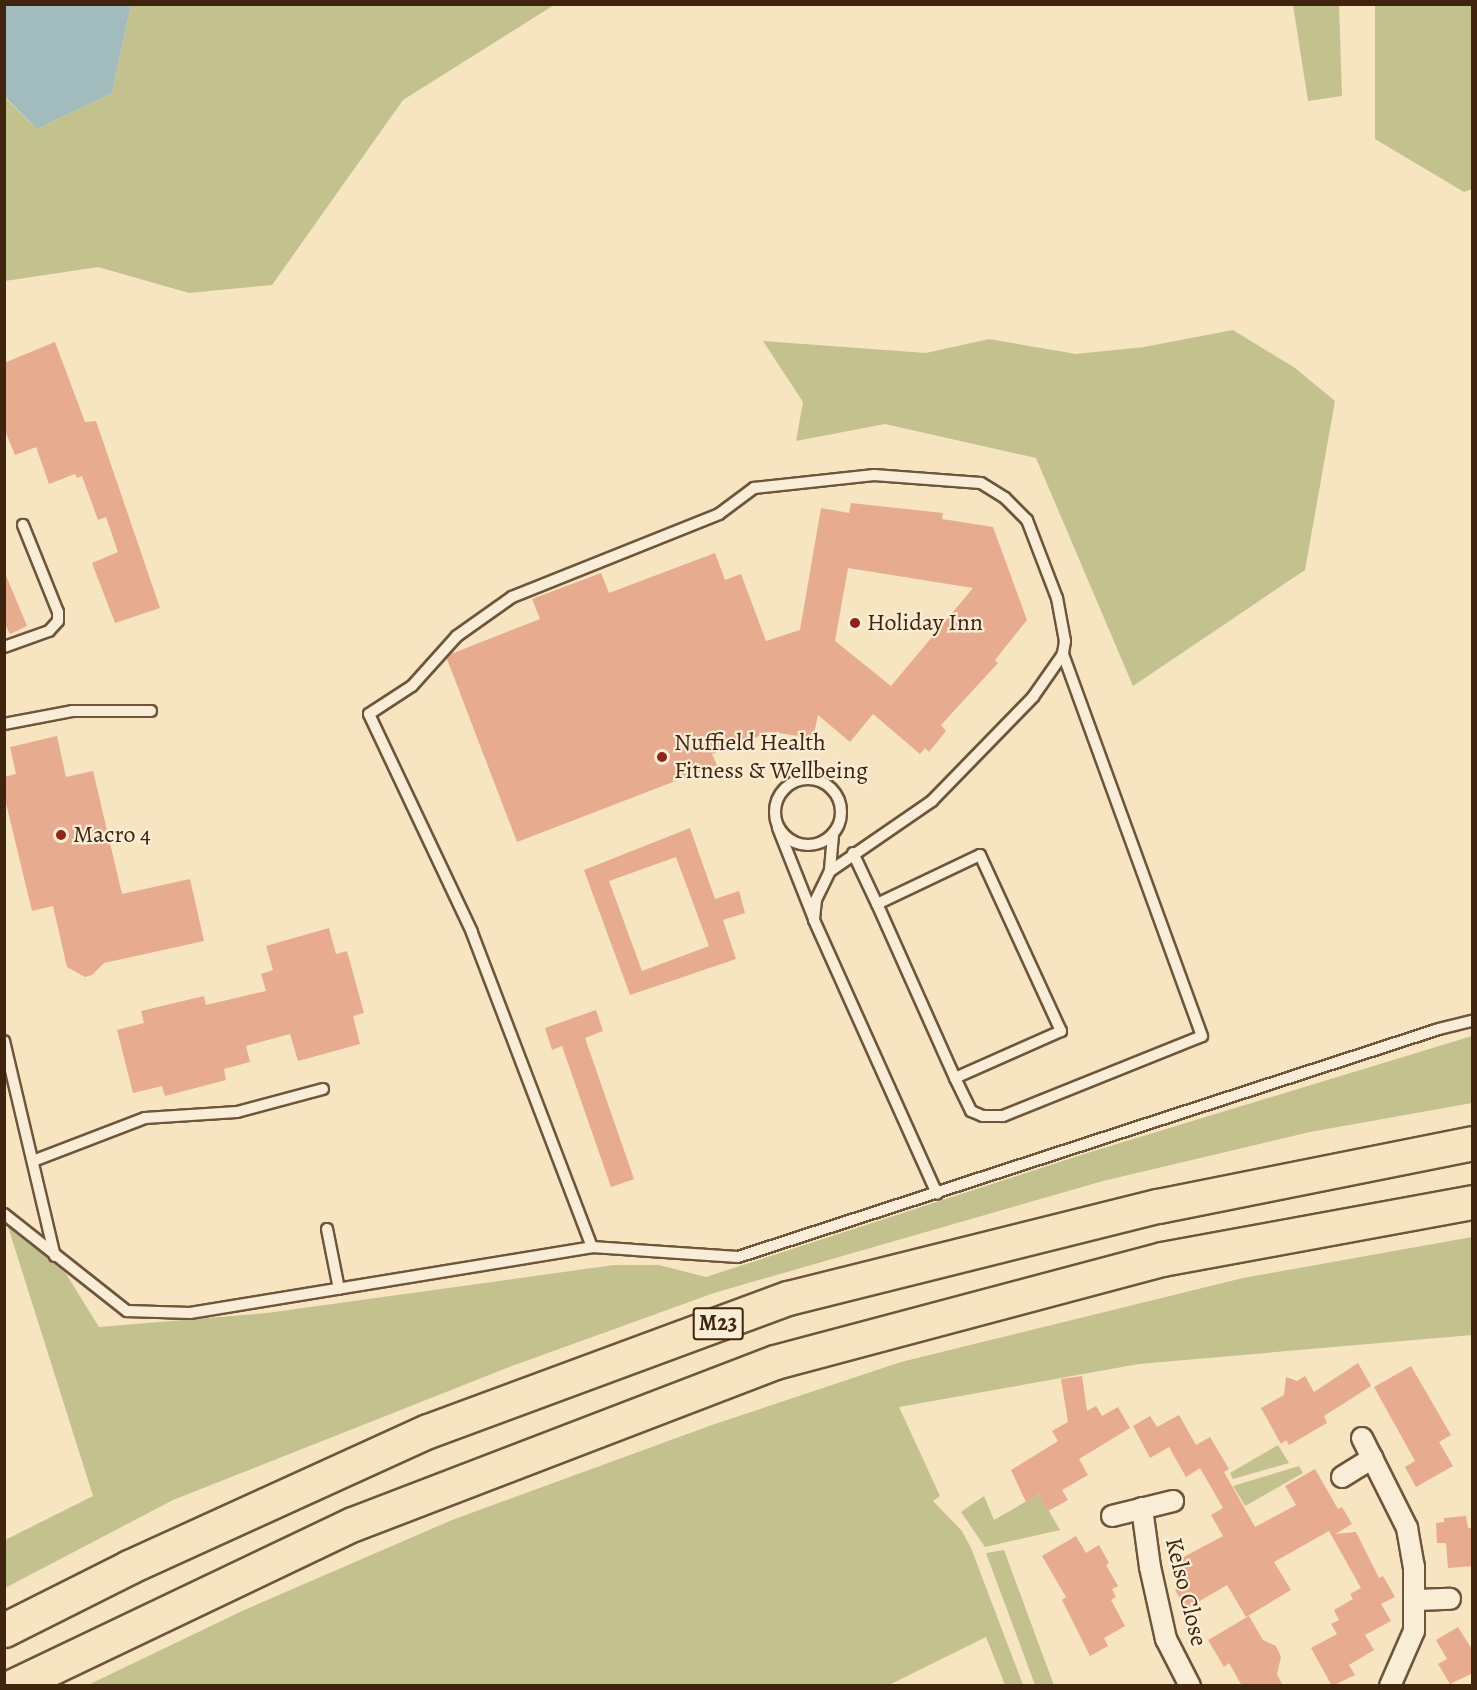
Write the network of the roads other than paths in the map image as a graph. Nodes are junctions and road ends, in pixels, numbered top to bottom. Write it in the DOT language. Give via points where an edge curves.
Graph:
graph roads {
  1 [pos="23,525"];
  2 [pos="4,647"];
  3 [pos="1063,654"];
  4 [pos="151,711"];
  5 [pos="4,724"];
  6 [pos="777,824"];
  7 [pos="833,835"];
  8 [pos="853,853"];
  9 [pos="830,871"];
  10 [pos="877,904"];
  11 [pos="814,920"];
  12 [pos="1473,1022"];
  13 [pos="4,1041"];
  14 [pos="955,1078"];
  15 [pos="323,1089"];
  16 [pos="1473,1143"];
  17 [pos="33,1161"];
  18 [pos="937,1194"];
  19 [pos="1473,1202"];
  20 [pos="4,1214"];
  21 [pos="327,1229"];
  22 [pos="592,1246"];
  23 [pos="55,1256"];
  24 [pos="339,1289"];
  25 [pos="1362,1438"];
  26 [pos="1373,1458"];
  27 [pos="1342,1477"];
  28 [pos="1173,1501"];
  29 [pos="1142,1508"];
  30 [pos="1112,1516"];
  31 [pos="1417,1599"];
  32 [pos="1450,1599"];
  33 [pos="4,1630"];
  34 [pos="13,1686"];
  35 [pos="1190,1686"];
  36 [pos="1390,1686"];
  1 -- 2 [label="lane" via="58,612 58,621 49,631"];
  3 -- 8 [label="lane" via="1033,697 932,801"];
  3 -- 14 [label="lane" via="1202,1036 1003,1116 971,1111"];
  3 -- 22 [label="lane" via="1065,641 1058,598 1028,520 1005,498 981,483 874,475 754,488 719,514 512,597 457,636 412,686 369,714 472,932"];
  4 -- 5 [label="lane" via="72,711"];
  6 -- 7 [label="lane" via="792,841 802,845 824,842"];
  6 -- 7 [label="lane" via="776,802 782,792 789,784 810,778 837,794 842,815"];
  6 -- 11 [label="lane" via="782,846"];
  7 -- 9 [label="lane"];
  8 -- 9 [label="lane"];
  8 -- 10 [label="lane"];
  9 -- 11 [label="lane" via="816,900"];
  10 -- 14 [label="lane"];
  10 -- 14 [label="lane" via="980,855 1061,1031"];
  11 -- 18 [label="lane"];
  12 -- 18 [label="lane" via="1396,1042"];
  13 -- 17 [label="lane"];
  15 -- 17 [label="lane" via="237,1112 146,1118"];
  16 -- 33 [label="highway, M23" via="1158,1206 788,1298 428,1431 129,1567"];
  17 -- 23 [label="lane"];
  18 -- 22 [label="lane" via="738,1257"];
  19 -- 34 [label="highway, M23" via="1162,1259 775,1362 353,1524"];
  20 -- 23 [label="lane"];
  21 -- 24 [label="lane"];
  22 -- 24 [label="lane"];
  23 -- 24 [label="lane" via="127,1311 190,1313"];
  25 -- 26 [label="street"];
  26 -- 27 [label="street"];
  26 -- 31 [label="street" via="1407,1528"];
  28 -- 29 [label="street"];
  29 -- 30 [label="street"];
  29 -- 35 [label="street, Kelso Close" via="1166,1639"];
  31 -- 32 [label="street"];
  31 -- 36 [label="street" via="1414,1630"];
}
